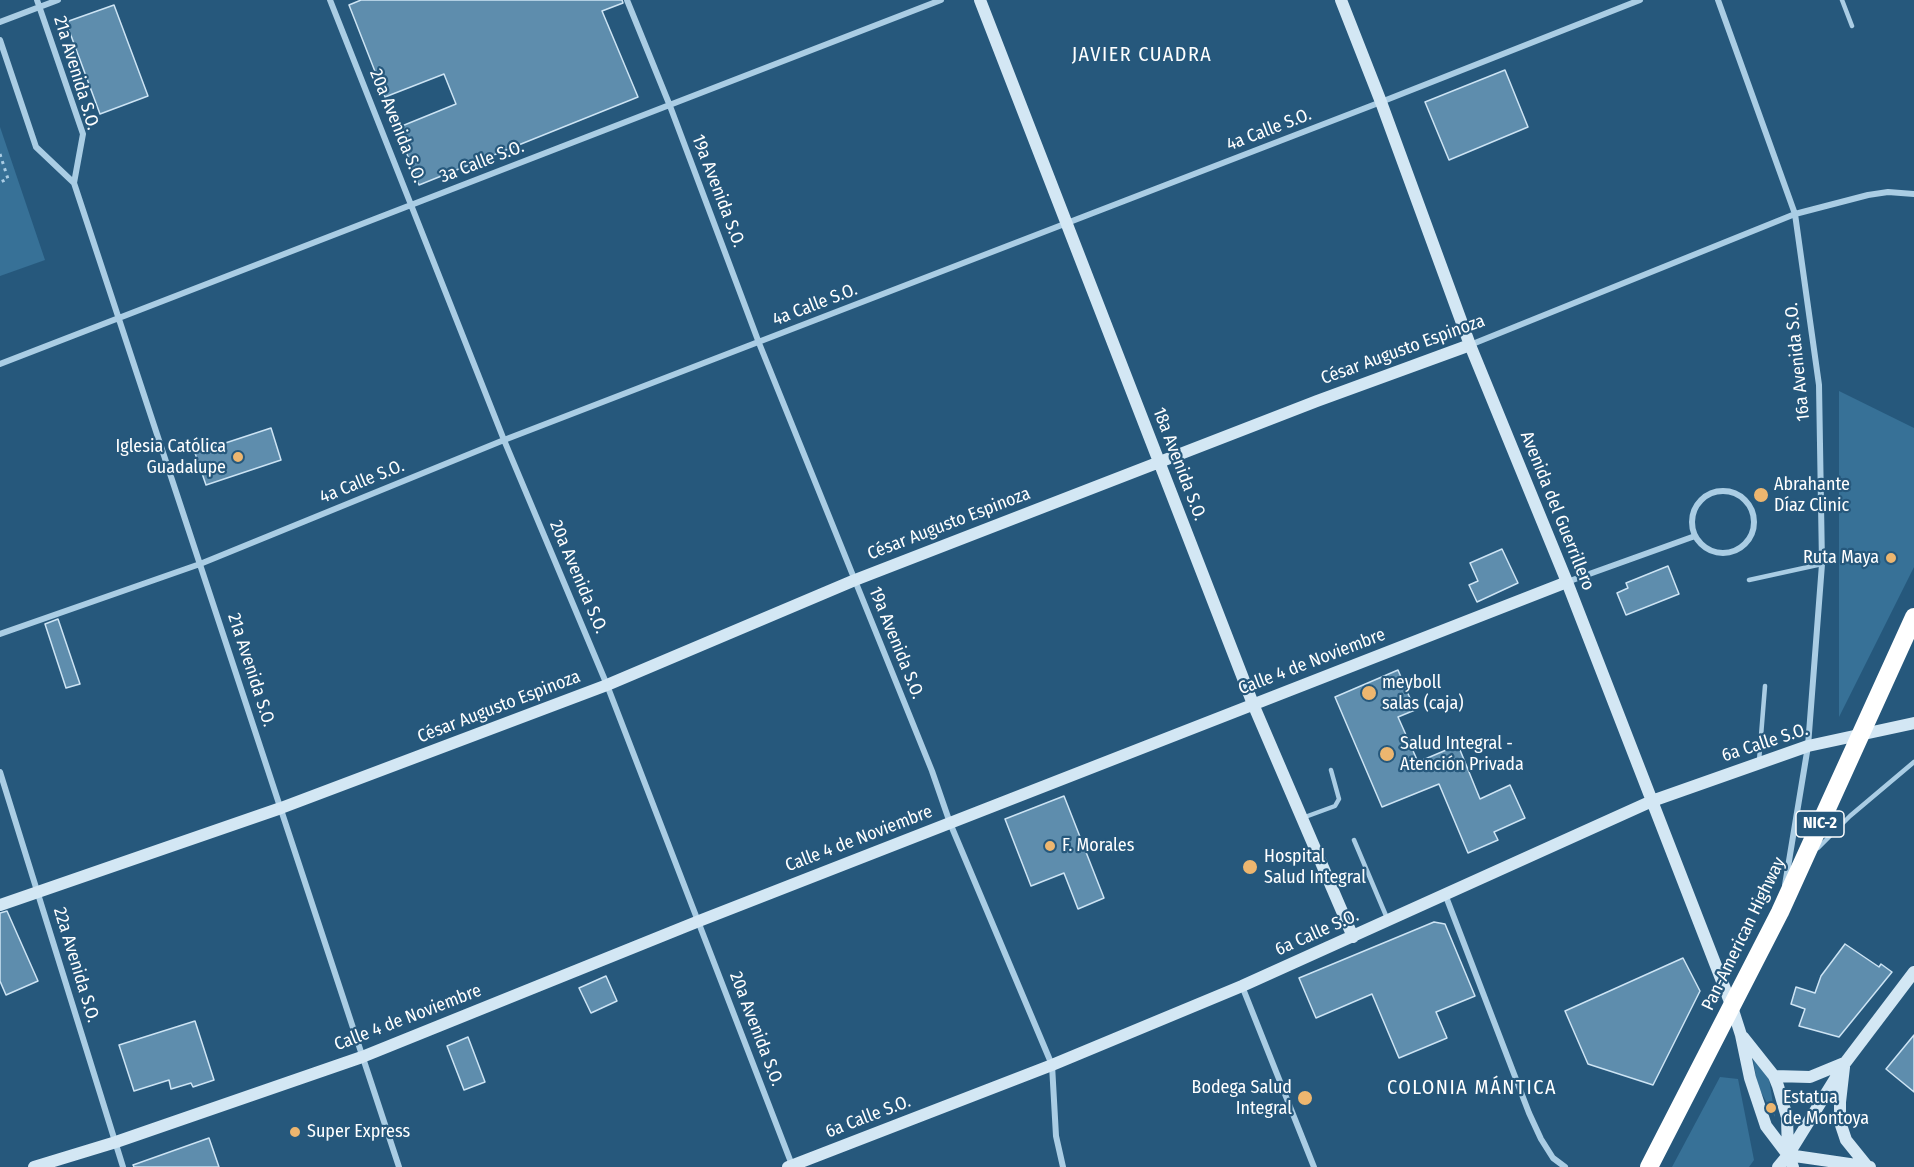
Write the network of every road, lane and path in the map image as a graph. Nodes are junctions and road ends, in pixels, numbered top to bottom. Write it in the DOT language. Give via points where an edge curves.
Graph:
graph roads {
  1 [pos="37,0"];
  2 [pos="57,0"];
  3 [pos="330,0"];
  4 [pos="627,0"];
  5 [pos="941,0"];
  6 [pos="980,0"];
  7 [pos="1341,0"];
  8 [pos="1640,0"];
  9 [pos="1718,0"];
  10 [pos="1842,0"];
  11 [pos="40,7"];
  12 [pos="0,22"];
  13 [pos="1852,26"];
  14 [pos="0,40"];
  15 [pos="1381,102"];
  16 [pos="670,106"];
  17 [pos="0,154"];
  18 [pos="0,182"];
  19 [pos="74,183"];
  20 [pos="1914,194"];
  21 [pos="412,204"];
  22 [pos="1795,214"];
  23 [pos="1067,223"];
  24 [pos="120,318"];
  25 [pos="759,343"];
  26 [pos="1470,345"];
  27 [pos="0,364"];
  28 [pos="504,440"];
  29 [pos="1160,463"];
  30 [pos="1695,536"];
  31 [pos="200,564"];
  32 [pos="1822,564"];
  33 [pos="855,580"];
  34 [pos="1749,580"];
  35 [pos="1567,582"];
  36 [pos="1914,617"];
  37 [pos="0,634"];
  38 [pos="607,685"];
  39 [pos="1765,686"];
  40 [pos="1253,704"];
  41 [pos="1914,723"];
  42 [pos="1860,735"];
  43 [pos="1809,746"];
  44 [pos="1914,762"];
  45 [pos="1759,763"];
  46 [pos="1331,770"];
  47 [pos="0,772"];
  48 [pos="1652,801"];
  49 [pos="281,808"];
  50 [pos="1302,818"];
  51 [pos="950,823"];
  52 [pos="1354,840"];
  53 [pos="1803,862"];
  54 [pos="37,891"];
  55 [pos="1445,893"];
  56 [pos="0,905"];
  57 [pos="1780,912"];
  58 [pos="1388,920"];
  59 [pos="699,921"];
  60 [pos="1353,937"];
  61 [pos="1914,972"];
  62 [pos="1242,986"];
  63 [pos="1732,1007"];
  64 [pos="1741,1035"];
  65 [pos="362,1057"];
  66 [pos="1845,1063"];
  67 [pos="1052,1065"];
  68 [pos="1774,1076"];
  69 [pos="116,1142"];
  70 [pos="1790,1161"];
  71 [pos="1867,1166"];
  72 [pos="34,1167"];
  73 [pos="123,1167"];
  74 [pos="399,1167"];
  75 [pos="791,1167"];
  76 [pos="1063,1167"];
  77 [pos="1314,1167"];
  78 [pos="1565,1167"];
  79 [pos="1649,1167"];
  80 [pos="1778,1167"];
  81 [pos="1873,1167"];
  1 -- 11 [label="street, 21a Avenida S.O."];
  2 -- 11 [label="street"];
  3 -- 21 [label="street, 20a Avenida S.O."];
  4 -- 16 [label="street, 19a Avenida S.O."];
  5 -- 16 [label="street, 3a Calle S.O."];
  6 -- 23 [label="street, 18a Avenida S.O."];
  7 -- 15 [label="street, Avenida del Guerrillero"];
  8 -- 15 [label="street, 4a Calle S.O."];
  9 -- 22 [label="street, 16a Avenida S.O."];
  10 -- 13 [label="lane"];
  11 -- 12 [label="street"];
  11 -- 19 [label="street, 21a Avenida S.O." via="83,134"];
  14 -- 19 [label="street, 21a Avenida S.O." via="36,147"];
  15 -- 23 [label="street, 4a Calle S.O."];
  15 -- 26 [label="street, Avenida del Guerrillero"];
  16 -- 21 [label="street, 3a Calle S.O."];
  16 -- 25 [label="street, 19a Avenida S.O."];
  17 -- 18 [label="path" via="8,179"];
  19 -- 24 [label="street, 21a Avenida S.O."];
  20 -- 22 [label="street, César Augusto Espinoza" via="1868,195"];
  21 -- 24 [label="street, 3a Calle S.O."];
  21 -- 28 [label="street, 20a Avenida S.O."];
  22 -- 26 [label="street, César Augusto Espinoza"];
  22 -- 32 [label="street, 16a Avenida S.O." via="1819,385"];
  23 -- 25 [label="street, 4a Calle S.O."];
  23 -- 29 [label="street, 18a Avenida S.O."];
  24 -- 27 [label="street, 3a Calle S.O."];
  24 -- 31 [label="street, 21a Avenida S.O."];
  25 -- 28 [label="street, 4a Calle S.O."];
  25 -- 33 [label="street, 19a Avenida S.O."];
  26 -- 29 [label="street, César Augusto Espinoza"];
  26 -- 35 [label="street, Avenida del Guerrillero"];
  28 -- 31 [label="street, 4a Calle S.O."];
  28 -- 38 [label="street, 20a Avenida S.O."];
  29 -- 33 [label="street, César Augusto Espinoza"];
  29 -- 40 [label="street, 18a Avenida S.O."];
  30 -- 30 [label="street" via="1709,550 1719,553 1739,549 1747,542 1755,523 1749,503 1732,491 1711,492 1702,498 1692,516"];
  30 -- 35 [label="street, Calle 4 de Noviembre"];
  31 -- 37 [label="street, 4a Calle S.O."];
  31 -- 49 [label="street, 21a Avenida S.O."];
  32 -- 34 [label="lane"];
  32 -- 43 [label="street, 16a Avenida S.O."];
  33 -- 38 [label="street, César Augusto Espinoza"];
  33 -- 51 [label="street, 19a Avenida S.O."];
  35 -- 40 [label="street, Calle 4 de Noviembre"];
  35 -- 48 [label="street, Avenida del Guerrillero"];
  36 -- 42 [label="highway, Pan-American Highway / NIC-2"];
  38 -- 49 [label="street, César Augusto Espinoza"];
  38 -- 59 [label="street, 20a Avenida S.O."];
  39 -- 45 [label="lane"];
  40 -- 50 [label="street, 18a Avenida S.O."];
  40 -- 51 [label="street, Calle 4 de Noviembre"];
  41 -- 42 [label="street, 6a Calle S.O."];
  42 -- 43 [label="street, 6a Calle S.O."];
  42 -- 53 [label="highway, Pan-American Highway / NIC-2"];
  43 -- 45 [label="street, 6a Calle S.O."];
  43 -- 57 [label="street, 16a Avenida S.O."];
  44 -- 53 [label="lane"];
  45 -- 48 [label="street, 6a Calle S.O."];
  46 -- 50 [label="lane" via="1339,799 1335,806"];
  47 -- 54 [label="street, 22a Avenida S.O."];
  48 -- 55 [label="street, 6a Calle S.O."];
  48 -- 63 [label="street, Avenida del Guerrillero"];
  49 -- 54 [label="street, César Augusto Espinoza"];
  49 -- 65 [label="street, 21a Avenida S.O."];
  50 -- 60 [label="street, 18a Avenida S.O."];
  51 -- 59 [label="street, Calle 4 de Noviembre"];
  51 -- 67 [label="street, 19a Avenida S.O."];
  52 -- 58 [label="lane"];
  53 -- 57 [label="highway, Pan-American Highway / NIC-2"];
  54 -- 56 [label="street, César Augusto Espinoza"];
  54 -- 69 [label="street, 22a Avenida S.O."];
  55 -- 58 [label="street, 6a Calle S.O."];
  55 -- 78 [label="street" via="1528,1113 1553,1158"];
  57 -- 63 [label="highway, Pan-American Highway / NIC-2"];
  58 -- 60 [label="street, 6a Calle S.O."];
  59 -- 65 [label="street, Calle 4 de Noviembre"];
  59 -- 75 [label="street, 20a Avenida S.O."];
  60 -- 62 [label="street, 6a Calle S.O."];
  61 -- 66 [label="street"];
  62 -- 67 [label="street, 6a Calle S.O."];
  62 -- 77 [label="street"];
  63 -- 64 [label="street, Avenida del Guerrillero"];
  63 -- 79 [label="highway, Pan-American Highway / NIC-2"];
  64 -- 68 [label="street, Avenida del Guerrillero"];
  64 -- 70 [label="street, Avenida del Guerrillero" via="1766,1126"];
  65 -- 69 [label="street, Calle 4 de Noviembre"];
  65 -- 74 [label="street, 21a Avenida S.O."];
  66 -- 68 [label="street" via="1810,1077"];
  66 -- 70 [label="street"];
  66 -- 71 [label="street" via="1840,1122 1846,1140"];
  67 -- 75 [label="street, 6a Calle S.O."];
  67 -- 76 [label="street, 19a Avenida S.O." via="1056,1136"];
  68 -- 70 [label="street, Avenida del Guerrillero" via="1787,1117"];
  69 -- 72 [label="street, Calle 4 de Noviembre"];
  69 -- 73 [label="street, 22a Avenida S.O."];
  70 -- 71 [label="street"];
  70 -- 80 [label="street"];
  71 -- 81 [label="street"];
}
